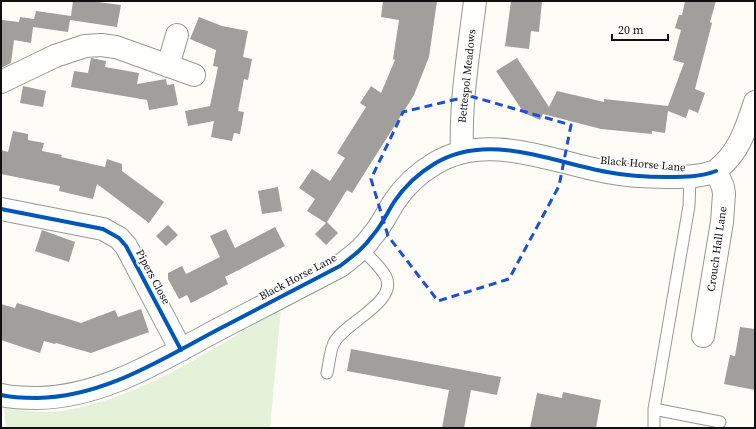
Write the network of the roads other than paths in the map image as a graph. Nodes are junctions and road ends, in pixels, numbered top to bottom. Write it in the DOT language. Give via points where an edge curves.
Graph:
graph roads {
  1 [pos="476,1"];
  2 [pos="177,35"];
  3 [pos="168,66"];
  4 [pos="194,75"];
  5 [pos="1,82"];
  6 [pos="755,102"];
  7 [pos="462,152"];
  8 [pos="716,171"];
  9 [pos="690,177"];
  10 [pos="1,209"];
  11 [pos="362,249"];
  12 [pos="703,336"];
  13 [pos="181,350"];
  14 [pos="327,373"];
  15 [pos="1,395"];
  16 [pos="654,409"];
  17 [pos="720,422"];
  18 [pos="654,428"];
  1 -- 7 [label="street, Bettespol Meadows" via="462,105"];
  2 -- 3 [label="street"];
  3 -- 4 [label="street"];
  3 -- 5 [label="street" via="116,47 85,46 55,56"];
  6 -- 8 [label="street" via="739,142 730,157"];
  7 -- 9 [label="street, Black Horse Lane" via="482,148 505,149 609,173"];
  7 -- 11 [label="street, Black Horse Lane" via="435,163 407,186"];
  8 -- 9 [label="street, Black Horse Lane"];
  8 -- 12 [label="street, Crouch Hall Lane" via="724,194 722,222"];
  9 -- 16 [label="lane" via="689,206"];
  10 -- 13 [label="street, Pipers Close" via="103,228 119,238 126,246"];
  11 -- 13 [label="street, Black Horse Lane" via="340,266"];
  11 -- 14 [label="lane" via="386,276 387,291 378,303 334,343"];
  13 -- 15 [label="street, Black Horse Lane" via="147,368 102,386 70,395 46,398"];
  16 -- 17 [label="lane"];
  16 -- 18 [label="lane"];
}
